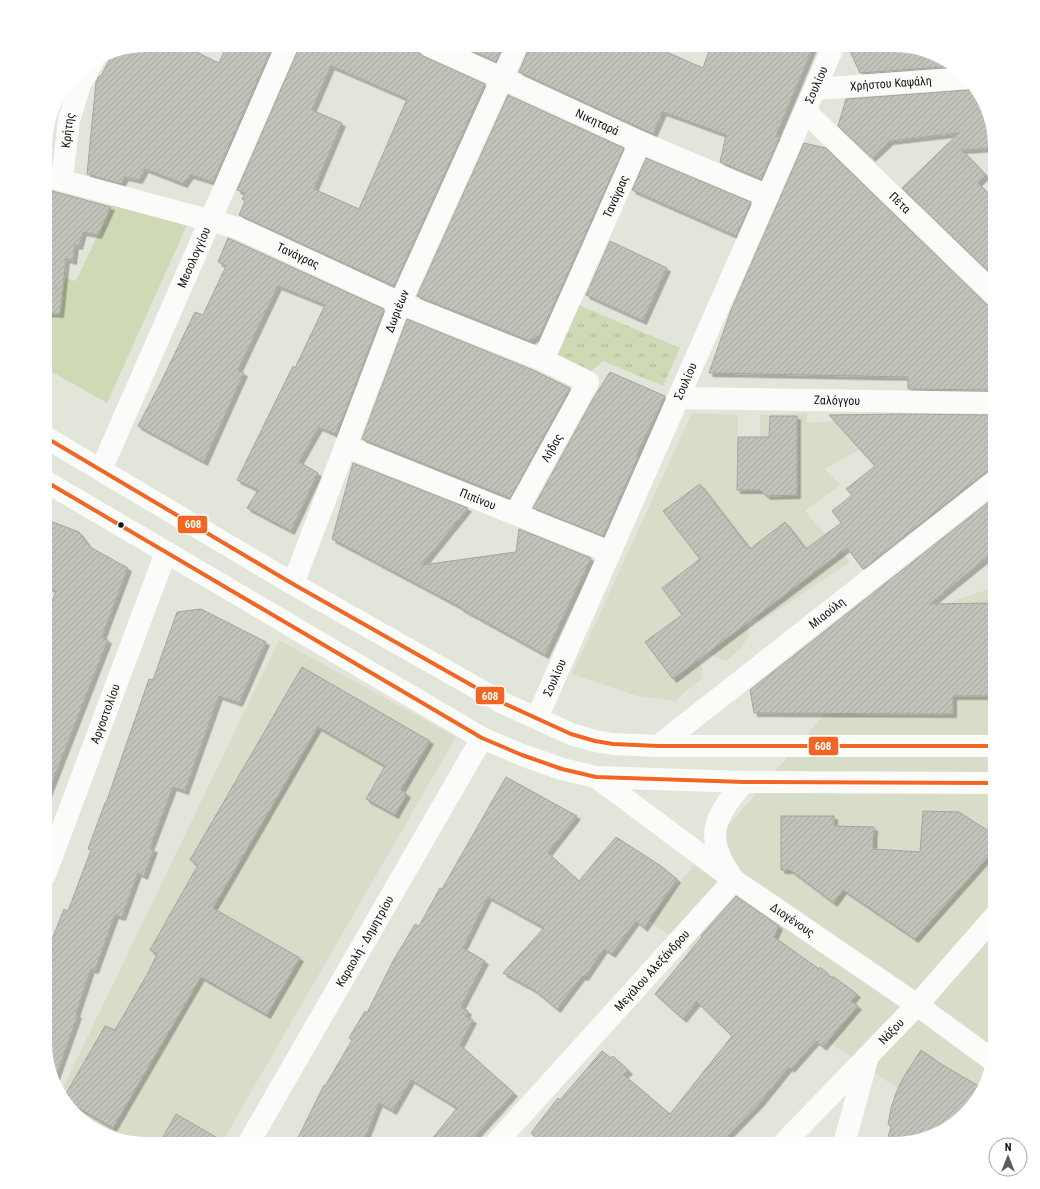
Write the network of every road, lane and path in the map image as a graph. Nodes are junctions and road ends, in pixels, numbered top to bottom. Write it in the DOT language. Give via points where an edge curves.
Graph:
graph roads {
  1 [pos="284,52"];
  2 [pos="444,52"];
  3 [pos="514,52"];
  4 [pos="831,52"];
  5 [pos="87,73"];
  6 [pos="502,78"];
  7 [pos="960,78"];
  8 [pos="815,89"];
  9 [pos="805,111"];
  10 [pos="640,142"];
  11 [pos="54,177"];
  12 [pos="768,196"];
  13 [pos="211,220"];
  14 [pos="988,288"];
  15 [pos="400,303"];
  16 [pos="543,360"];
  17 [pos="588,382"];
  18 [pos="678,398"];
  19 [pos="988,403"];
  20 [pos="52,441"];
  21 [pos="346,446"];
  22 [pos="101,470"];
  23 [pos="52,485"];
  24 [pos="988,487"];
  25 [pos="515,514"];
  26 [pos="166,552"];
  27 [pos="610,552"];
  28 [pos="292,584"];
  29 [pos="537,718"];
  30 [pos="482,738"];
  31 [pos="658,746"];
  32 [pos="988,746"];
  33 [pos="596,777"];
  34 [pos="744,782"];
  35 [pos="988,783"];
  36 [pos="52,856"];
  37 [pos="734,880"];
  38 [pos="988,924"];
  39 [pos="917,1005"];
  40 [pos="868,1056"];
  41 [pos="987,1056"];
  42 [pos="252,1137"];
  43 [pos="501,1137"];
  44 [pos="790,1137"];
  45 [pos="846,1137"];
  1 -- 13 [label="street, Μεσολογγίου"];
  2 -- 6 [label="street, Νικηταρά"];
  3 -- 6 [label="street, Δωριέων"];
  4 -- 8 [label="street, Σουλίου"];
  5 -- 11 [label="street, Κρήτης" via="80,85"];
  6 -- 10 [label="street, Νικηταρά"];
  6 -- 15 [label="street, Δωριέων"];
  7 -- 8 [label="street, Χρήστου Καψάλη"];
  8 -- 9 [label="street, Σουλίου"];
  9 -- 12 [label="street, Σουλίου"];
  9 -- 14 [label="street, Πέτα"];
  10 -- 12 [label="street, Νικηταρά"];
  10 -- 16 [label="street, Τανάγρας"];
  11 -- 13 [label="street, Τανάγρας"];
  12 -- 18 [label="street, Σουλίου"];
  13 -- 15 [label="street, Τανάγρας" via="238,228"];
  13 -- 22 [label="street, Μεσολογγίου"];
  15 -- 16 [label="street, Τανάγρας"];
  15 -- 21 [label="street, Δωριέων"];
  16 -- 17 [label="street, Τανάγρας"];
  17 -- 25 [label="street, Λήδας"];
  18 -- 19 [label="street, Ζαλόγγου"];
  18 -- 27 [label="street, Σουλίου"];
  20 -- 22 [label="street"];
  21 -- 25 [label="street, Πιπίνου"];
  21 -- 28 [label="street, Δωριέων"];
  22 -- 28 [label="street"];
  23 -- 26 [label="street"];
  24 -- 31 [label="street, Μιαούλη"];
  25 -- 27 [label="street, Πιπίνου"];
  26 -- 30 [label="street"];
  26 -- 36 [label="street, Αργοστολίου"];
  27 -- 29 [label="street, Σουλίου"];
  28 -- 29 [label="street" via="503,703"];
  29 -- 31 [label="street" via="571,734 595,741"];
  30 -- 33 [label="street" via="562,769"];
  30 -- 42 [label="street, Καραολή - Δημητρίου"];
  31 -- 32 [label="street"];
  33 -- 34 [label="street"];
  33 -- 37 [label="street, Διογένους"];
  34 -- 35 [label="street"];
  34 -- 37 [label="street" via="728,800 716,826 715,845 720,861"];
  37 -- 39 [label="street, Διογένους"];
  37 -- 43 [label="street, Μεγάλου Αλεξάνδρου"];
  38 -- 39 [label="street, Νάξου"];
  39 -- 40 [label="street, Νάξου"];
  39 -- 41 [label="street, Διογένους"];
  40 -- 44 [label="street, Νάξου"];
  40 -- 45 [label="street"];
}
